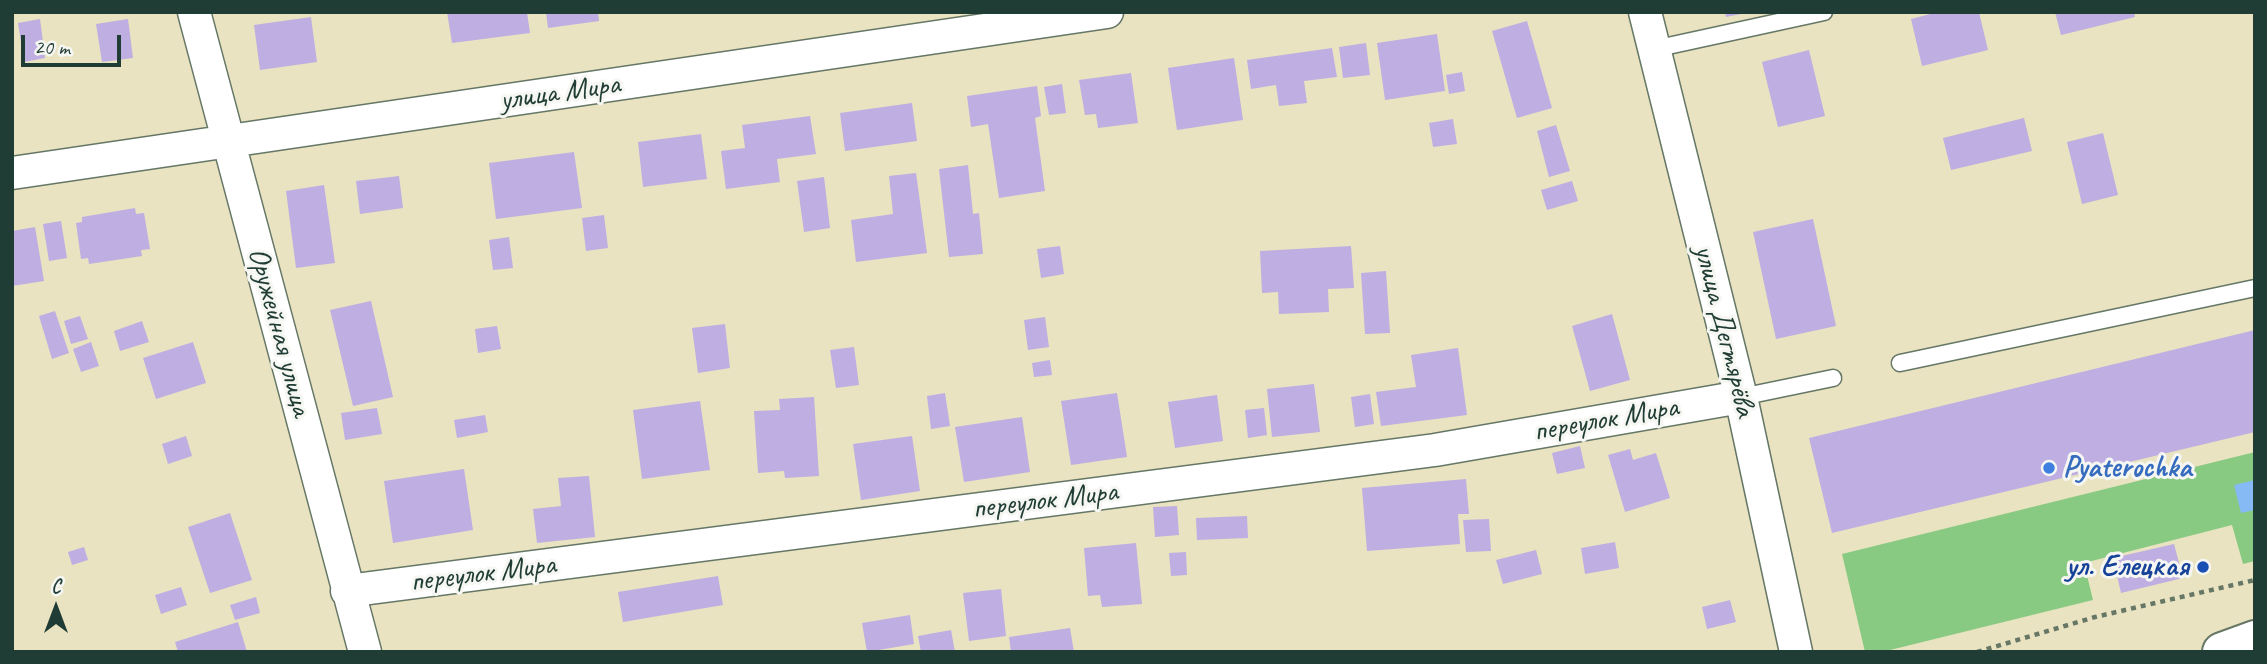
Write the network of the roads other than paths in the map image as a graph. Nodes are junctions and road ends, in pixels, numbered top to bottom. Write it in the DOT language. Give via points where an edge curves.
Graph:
graph roads {
  1 [pos="194,12"];
  2 [pos="1107,12"];
  3 [pos="1645,12"];
  4 [pos="1824,12"];
  5 [pos="1654,49"];
  6 [pos="228,142"];
  7 [pos="12,173"];
  8 [pos="2255,288"];
  9 [pos="1900,363"];
  10 [pos="1833,378"];
  11 [pos="1741,397"];
  12 [pos="347,591"];
  13 [pos="2255,640"];
  14 [pos="365,652"];
  15 [pos="1796,652"];
  16 [pos="2222,652"];
  1 -- 6 [label="street, Оружейная улица"];
  2 -- 6 [label="street, улица Мира"];
  3 -- 5 [label="street, улица Дегтярёва"];
  4 -- 5 [label="lane"];
  5 -- 11 [label="street, улица Дегтярёва"];
  6 -- 7 [label="street, улица Мира"];
  6 -- 12 [label="street, Оружейная улица"];
  8 -- 9 [label="lane"];
  10 -- 11 [label="lane"];
  11 -- 12 [label="street, переулок Мира" via="1435,450"];
  11 -- 15 [label="street, улица Дегтярёва"];
  12 -- 14 [label="street, Оружейная улица"];
  13 -- 16 [label="main road"];
}
